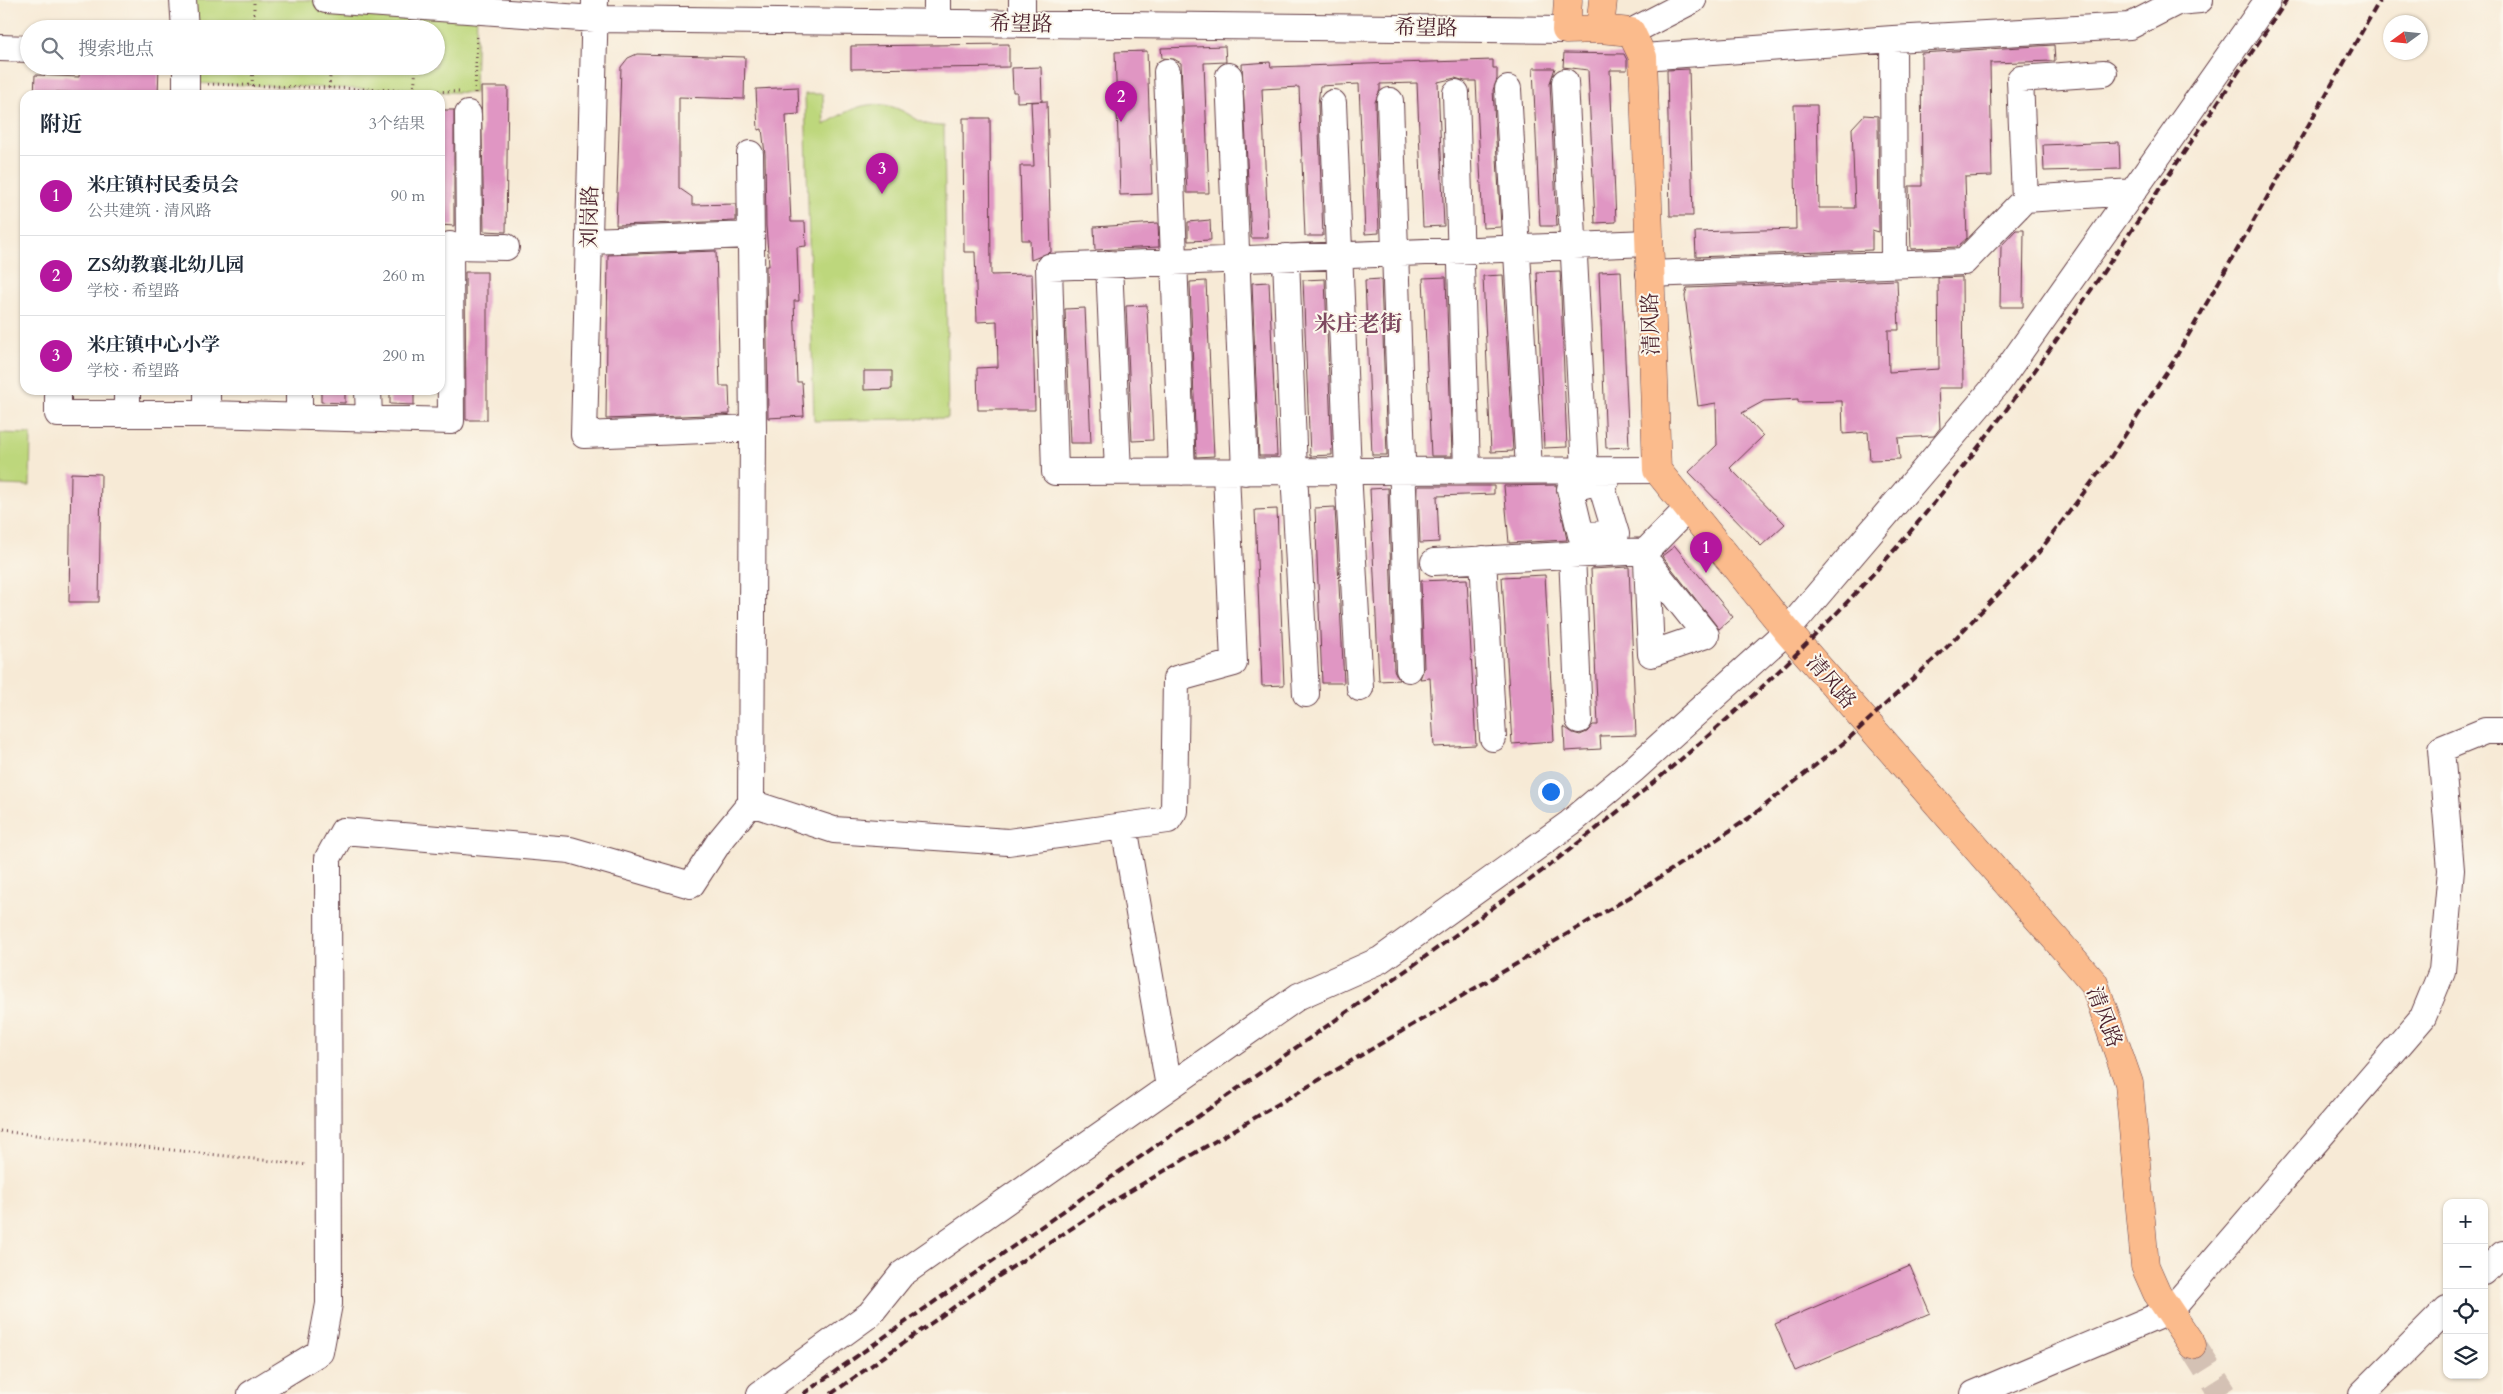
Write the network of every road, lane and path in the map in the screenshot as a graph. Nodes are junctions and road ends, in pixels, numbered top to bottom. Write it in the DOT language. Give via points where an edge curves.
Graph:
graph roads {
  1 [pos="184,0"];
  2 [pos="254,0"];
  3 [pos="326,0"];
  4 [pos="1568,0"];
  5 [pos="1603,0"];
  6 [pos="1693,0"];
  7 [pos="2200,0"];
  8 [pos="2268,0"];
  9 [pos="408,3"];
  10 [pos="595,9"];
  11 [pos="477,11"];
  12 [pos="937,11"];
  13 [pos="1022,12"];
  14 [pos="184,20"];
  15 [pos="254,20"];
  16 [pos="1600,29"];
  17 [pos="1566,30"];
  18 [pos="1631,32"];
  19 [pos="1893,39"];
  20 [pos="0,48"];
  21 [pos="20,49"];
  22 [pos="1643,57"];
  23 [pos="1166,72"];
  24 [pos="2104,73"];
  25 [pos="252,75"];
  26 [pos="330,75"];
  27 [pos="415,75"];
  28 [pos="1229,76"];
  29 [pos="186,82"];
  30 [pos="1565,82"];
  31 [pos="252,86"];
  32 [pos="329,88"];
  33 [pos="1508,88"];
  34 [pos="386,90"];
  35 [pos="414,90"];
  36 [pos="445,92"];
  37 [pos="1456,93"];
  38 [pos="1390,101"];
  39 [pos="1333,103"];
  40 [pos="468,114"];
  41 [pos="750,154"];
  42 [pos="2132,192"];
  43 [pos="2025,198"];
  44 [pos="751,235"];
  45 [pos="589,241"];
  46 [pos="1648,243"];
  47 [pos="453,246"];
  48 [pos="1573,246"];
  49 [pos="506,247"];
  50 [pos="1517,248"];
  51 [pos="1460,250"];
  52 [pos="1397,253"];
  53 [pos="1339,255"];
  54 [pos="1286,257"];
  55 [pos="1236,259"];
  56 [pos="1174,262"];
  57 [pos="1109,264"];
  58 [pos="1894,264"];
  59 [pos="1649,274"];
  60 [pos="58,395"];
  61 [pos="299,395"];
  62 [pos="368,395"];
  63 [pos="127,402"];
  64 [pos="207,402"];
  65 [pos="299,416"];
  66 [pos="369,418"];
  67 [pos="753,428"];
  68 [pos="1529,470"];
  69 [pos="1644,470"];
  70 [pos="1348,471"];
  71 [pos="1404,471"];
  72 [pos="1466,471"];
  73 [pos="1118,472"];
  74 [pos="1182,472"];
  75 [pos="1235,472"];
  76 [pos="1294,472"];
  77 [pos="1592,475"];
  78 [pos="1688,508"];
  79 [pos="1572,554"];
  80 [pos="1483,559"];
  81 [pos="1434,562"];
  82 [pos="1787,631"];
  83 [pos="1409,669"];
  84 [pos="1360,688"];
  85 [pos="1306,694"];
  86 [pos="1578,720"];
  87 [pos="2494,731"];
  88 [pos="1493,738"];
  89 [pos="751,803"];
  90 [pos="1124,826"];
  91 [pos="1169,1087"];
  92 [pos="0,1131"];
  93 [pos="328,1167"];
  94 [pos="2503,1254"];
  95 [pos="2488,1268"];
  96 [pos="2170,1312"];
  97 [pos="2443,1314"];
  98 [pos="2192,1344"];
  99 [pos="251,1394"];
  100 [pos="760,1394"];
  101 [pos="1974,1394"];
  102 [pos="2362,1394"];
  1 -- 14 [label="street"];
  2 -- 15 [label="path"];
  3 -- 9 [label="street, 希望路"];
  4 -- 17 [label="main road"];
  5 -- 16 [label="main road"];
  6 -- 18 [label="street"];
  7 -- 19 [label="street" via="2177,2 2130,26"];
  8 -- 42 [label="street"];
  9 -- 11 [label="street, 希望路"];
  10 -- 11 [label="street, 希望路"];
  10 -- 12 [label="street, 希望路"];
  10 -- 45 [label="street, 刘岗路"];
  11 -- 36 [label="path" via="475,93"];
  12 -- 13 [label="street, 希望路"];
  13 -- 17 [label="street, 希望路"];
  16 -- 17 [label="main road"];
  16 -- 18 [label="main road"];
  18 -- 22 [label="main road, 清风路"];
  19 -- 22 [label="street"];
  19 -- 58 [label="street"];
  20 -- 21 [label="street"];
  22 -- 46 [label="main road, 清风路"];
  23 -- 56 [label="street"];
  24 -- 43 [label="street" via="2020,79"];
  25 -- 31 [label="path"];
  26 -- 32 [label="path"];
  27 -- 35 [label="path"];
  28 -- 55 [label="street"];
  29 -- 31 [label="path"];
  30 -- 48 [label="street"];
  31 -- 32 [label="path"];
  32 -- 34 [label="path"];
  33 -- 50 [label="street"];
  37 -- 51 [label="street"];
  38 -- 52 [label="street"];
  39 -- 53 [label="street"];
  40 -- 47 [label="street"];
  41 -- 44 [label="street"];
  42 -- 43 [label="street"];
  42 -- 82 [label="street" via="1998,383"];
  43 -- 58 [label="street" via="1964,262"];
  44 -- 45 [label="street"];
  44 -- 67 [label="street"];
  45 -- 67 [label="street, 刘岗路" via="584,435"];
  46 -- 48 [label="street"];
  46 -- 59 [label="main road, 清风路"];
  47 -- 49 [label="street"];
  47 -- 66 [label="street" via="451,421"];
  48 -- 50 [label="street"];
  48 -- 77 [label="street"];
  50 -- 51 [label="street"];
  50 -- 68 [label="street"];
  51 -- 52 [label="street"];
  51 -- 72 [label="street"];
  52 -- 53 [label="street"];
  52 -- 71 [label="street"];
  53 -- 54 [label="street"];
  53 -- 70 [label="street"];
  54 -- 55 [label="street"];
  54 -- 76 [label="street"];
  55 -- 56 [label="street"];
  55 -- 75 [label="street"];
  56 -- 57 [label="street"];
  56 -- 74 [label="street"];
  57 -- 73 [label="street"];
  57 -- 73 [label="street" via="1049,267 1055,472"];
  58 -- 59 [label="street"];
  59 -- 69 [label="main road, 清风路"];
  60 -- 63 [label="street" via="58,414"];
  61 -- 65 [label="street"];
  62 -- 66 [label="street"];
  63 -- 64 [label="street"];
  64 -- 65 [label="street"];
  65 -- 66 [label="street"];
  67 -- 89 [label="street"];
  68 -- 72 [label="street"];
  68 -- 77 [label="street"];
  69 -- 77 [label="street"];
  69 -- 78 [label="main road, 清风路"];
  70 -- 71 [label="street"];
  70 -- 76 [label="street"];
  70 -- 84 [label="street"];
  71 -- 72 [label="street"];
  71 -- 83 [label="street"];
  73 -- 74 [label="street"];
  74 -- 75 [label="street"];
  75 -- 76 [label="street"];
  75 -- 90 [label="street" via="1234,664 1176,678 1174,811 1168,820"];
  76 -- 85 [label="street"];
  78 -- 79 [label="street" via="1646,556"];
  78 -- 82 [label="main road, 清风路"];
  79 -- 80 [label="street"];
  79 -- 86 [label="street"];
  80 -- 81 [label="street"];
  80 -- 88 [label="street"];
  82 -- 91 [label="street" via="1570,823 1380,960 1298,996"];
  82 -- 96 [label="main road, 清风路" via="2094,983 2129,1083 2145,1266"];
  87 -- 96 [label="street" via="2441,749 2451,870 2442,971 2422,1017"];
  89 -- 90 [label="street" via="834,830 1008,842"];
  89 -- 93 [label="street" via="719,842 691,885 570,850 343,830 328,858"];
  90 -- 91 [label="street"];
  91 -- 100 [label="street" via="902,1274 870,1314"];
  92 -- 93 [label="path"];
  93 -- 99 [label="street" via="329,1304 320,1352"];
  94 -- 95 [label="street"];
  96 -- 98 [label="main road, 清风路"];
  96 -- 101 [label="street"];
  97 -- 102 [label="street"];
}
